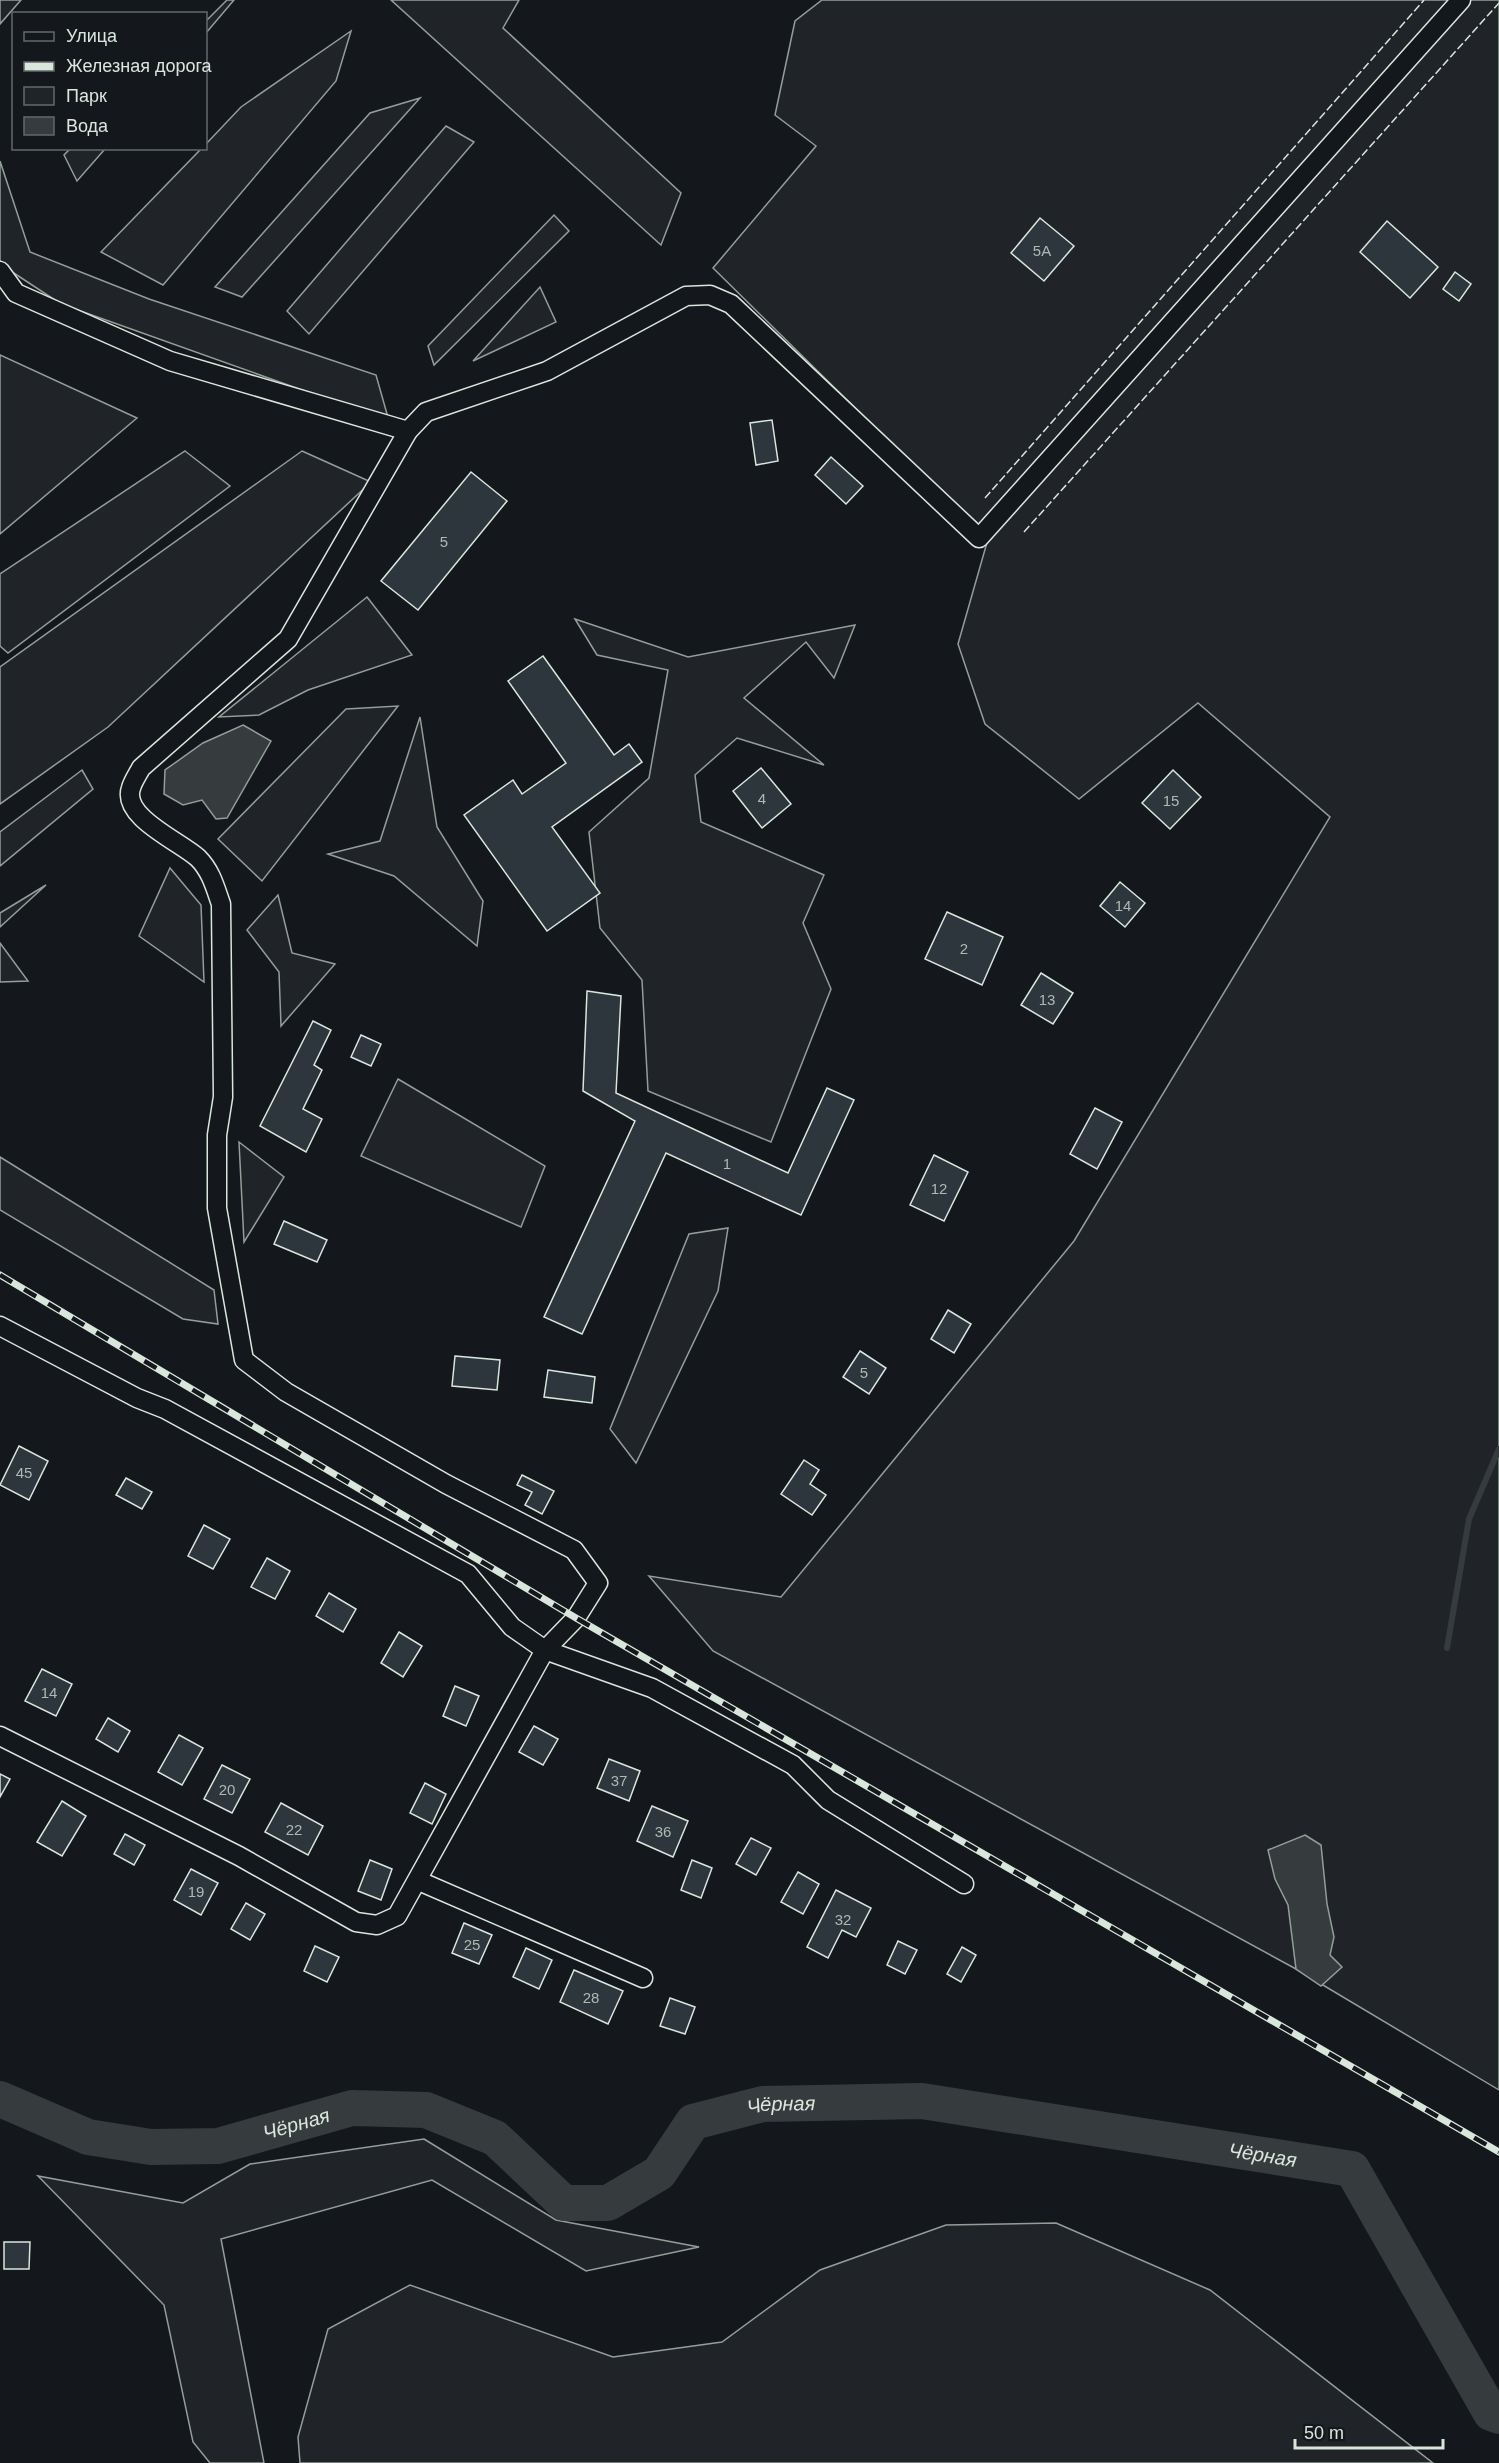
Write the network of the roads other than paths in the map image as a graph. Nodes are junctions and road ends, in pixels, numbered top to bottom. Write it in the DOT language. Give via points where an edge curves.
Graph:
graph roads {
  1 [pos="1461,0"];
  2 [pos="0,271"];
  3 [pos="408,431"];
  4 [pos="0,1326"];
  5 [pos="544,1650"];
  6 [pos="0,1736"];
  7 [pos="419,1881"];
  8 [pos="964,1884"];
  9 [pos="643,1978"];
  1 -- 3 [label="street" via="979,538 731,304 710,295 686,296 547,371 426,412"];
  2 -- 3 [label="street" via="16,293 170,361"];
  3 -- 5 [label="street" via="288,639 141,768 129,790 133,809 198,858 212,875 221,904 223,1097 217,1135 217,1208 244,1360 286,1392 426,1473 574,1550 598,1583 576,1617"];
  4 -- 5 [label="street" via="165,1409 468,1574 512,1627"];
  5 -- 7 [label="street"];
  5 -- 8 [label="street" via="652,1688 793,1765 828,1800"];
  6 -- 7 [label="street" via="238,1856 356,1922 377,1925 397,1916"];
  7 -- 9 [label="street"];
}
